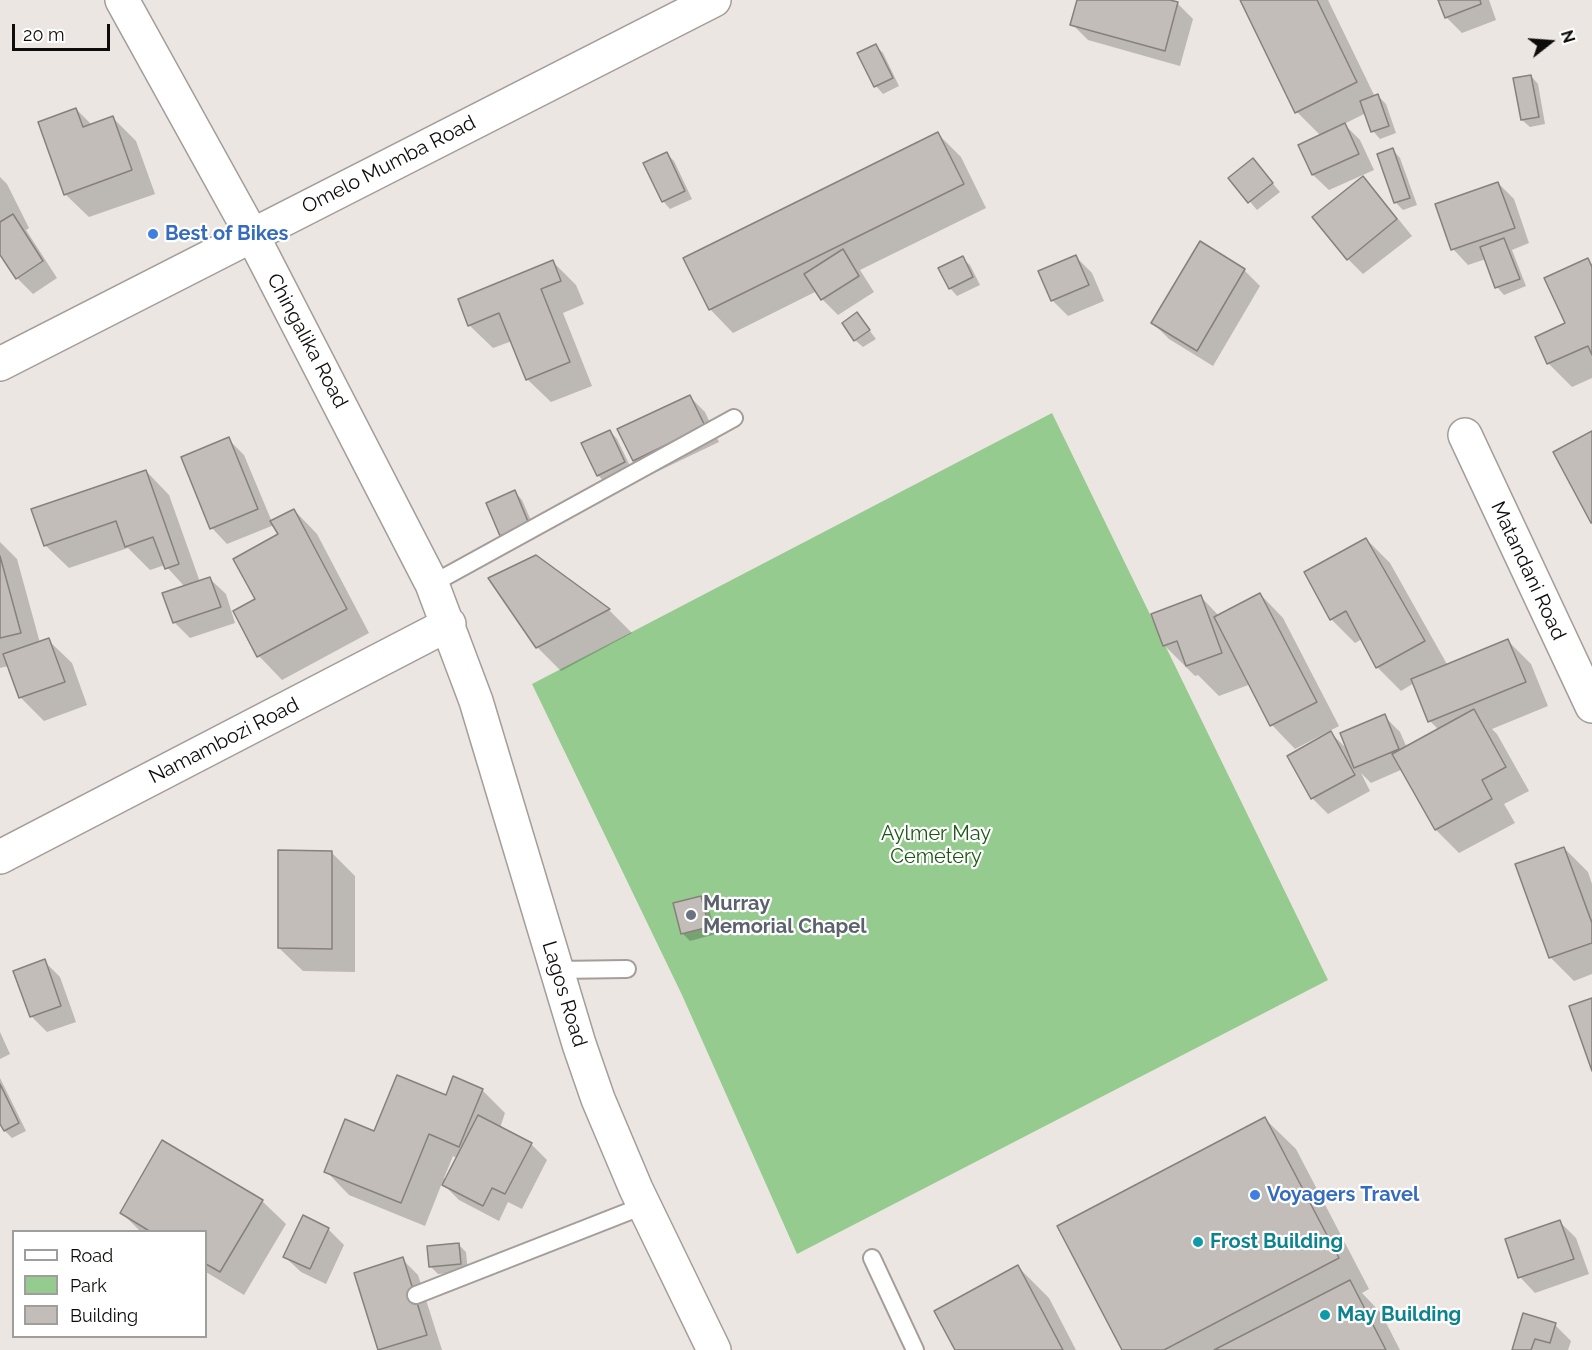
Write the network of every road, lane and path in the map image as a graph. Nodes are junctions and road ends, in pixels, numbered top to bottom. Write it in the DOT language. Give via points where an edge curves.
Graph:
graph roads {
  1 [pos="122,0"];
  2 [pos="714,0"];
  3 [pos="252,235"];
  4 [pos="0,364"];
  5 [pos="734,418"];
  6 [pos="1465,435"];
  7 [pos="432,584"];
  8 [pos="449,624"];
  9 [pos="1592,706"];
  10 [pos="0,857"];
  11 [pos="627,969"];
  12 [pos="557,970"];
  13 [pos="644,1206"];
  14 [pos="872,1258"];
  15 [pos="416,1295"];
  16 [pos="714,1350"];
  17 [pos="915,1350"];
  1 -- 3 [label="street, Chingalika Road"];
  2 -- 3 [label="street, Omelo Mumba Road"];
  3 -- 4 [label="street, Omelo Mumba Road"];
  3 -- 7 [label="street, Chingalika Road"];
  5 -- 7 [label="lane"];
  6 -- 9 [label="street, Matandani Road"];
  7 -- 8 [label="street, Chingalika Road"];
  8 -- 10 [label="street, Namambozi Road"];
  8 -- 12 [label="street, Lagos Road"];
  11 -- 12 [label="lane"];
  12 -- 13 [label="street, Lagos Road" via="598,1099"];
  13 -- 15 [label="lane"];
  13 -- 16 [label="street, Lagos Road"];
  14 -- 17 [label="lane"];
}
